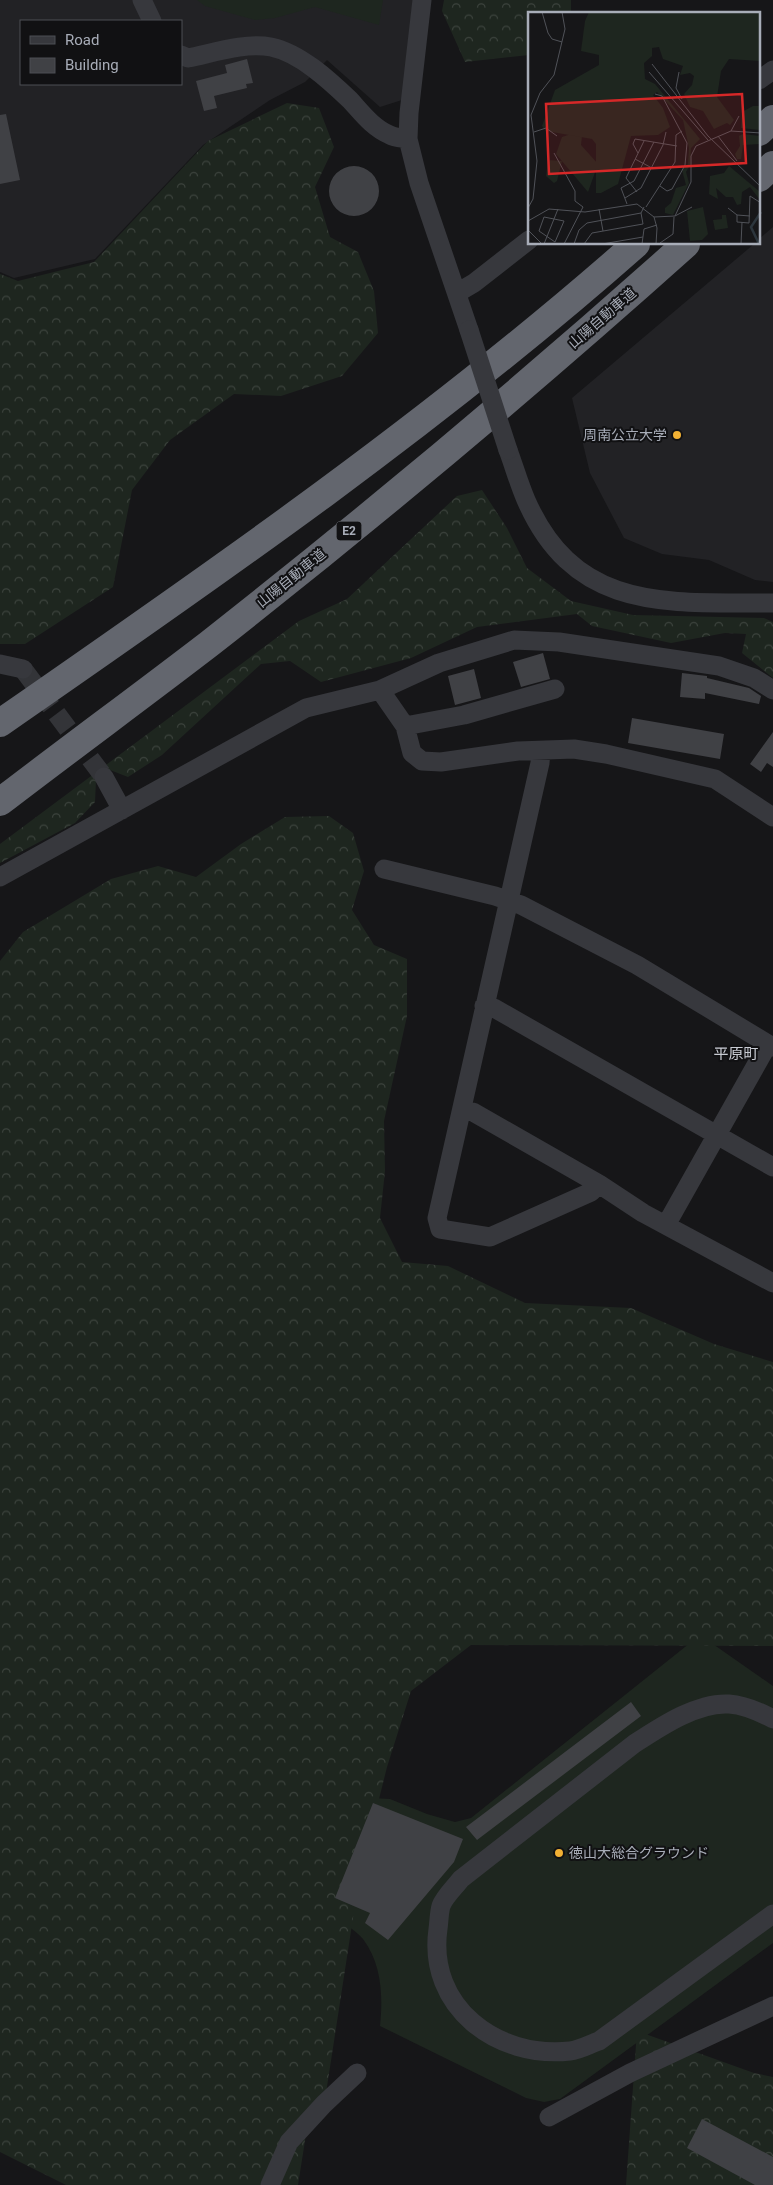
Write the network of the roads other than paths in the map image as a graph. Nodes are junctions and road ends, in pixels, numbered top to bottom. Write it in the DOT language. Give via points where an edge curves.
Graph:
graph roads {
  1 [pos="142,0"];
  2 [pos="422,0"];
  3 [pos="152,20"];
  4 [pos="182,55"];
  5 [pos="773,70"];
  6 [pos="760,79"];
  7 [pos="773,119"];
  8 [pos="760,131"];
  9 [pos="408,139"];
  10 [pos="773,165"];
  11 [pos="760,177"];
  12 [pos="528,241"];
  13 [pos="635,245"];
  14 [pos="685,245"];
  15 [pos="457,293"];
  16 [pos="773,603"];
  17 [pos="0,664"];
  18 [pos="23,669"];
  19 [pos="380,690"];
  20 [pos="555,690"];
  21 [pos="773,690"];
  22 [pos="0,724"];
  23 [pos="405,726"];
  24 [pos="541,751"];
  25 [pos="104,777"];
  26 [pos="0,802"];
  27 [pos="122,810"];
  28 [pos="773,817"];
  29 [pos="384,869"];
  30 [pos="0,877"];
  31 [pos="508,899"];
  32 [pos="484,1006"];
  33 [pos="770,1046"];
  34 [pos="462,1110"];
  35 [pos="717,1134"];
  36 [pos="773,1167"];
  37 [pos="598,1184"];
  38 [pos="666,1225"];
  39 [pos="773,1283"];
  40 [pos="773,1719"];
  41 [pos="773,1914"];
  42 [pos="773,2006"];
  43 [pos="357,2073"];
  44 [pos="549,2118"];
  45 [pos="270,2185"];
  1 -- 3 [label="street"];
  2 -- 9 [label="street"];
  4 -- 9 [label="street" via="188,58 271,47 292,55 313,69 377,128 391,136"];
  5 -- 6 [label="street"];
  7 -- 8 [label="highway"];
  9 -- 15 [label="street" via="419,183"];
  10 -- 11 [label="highway"];
  12 -- 15 [label="street" via="474,284"];
  13 -- 22 [label="highway" via="452,396 300,513"];
  14 -- 26 [label="highway, 山陽自動車道 / E2" via="392,496 209,643"];
  15 -- 16 [label="street, bridge" via="526,501 548,538 570,562 597,582 629,596 660,602"];
  17 -- 18 [label="street"];
  19 -- 21 [label="street" via="439,663 514,640 559,642 719,666 754,678"];
  19 -- 23 [label="street"];
  19 -- 27 [label="street" via="306,708"];
  20 -- 23 [label="street" via="464,715"];
  23 -- 24 [label="street" via="412,753 422,761 441,762 518,751"];
  24 -- 28 [label="street" via="574,749 606,754 715,779"];
  24 -- 31 [label="street"];
  25 -- 27 [label="street"];
  27 -- 30 [label="street"];
  29 -- 31 [label="street"];
  31 -- 32 [label="street"];
  31 -- 33 [label="street" via="637,965"];
  32 -- 34 [label="street"];
  32 -- 35 [label="street" via="494,1008"];
  33 -- 35 [label="street"];
  34 -- 37 [label="street" via="473,1112"];
  34 -- 37 [label="street" via="437,1218 440,1228 490,1237 591,1192"];
  35 -- 36 [label="street"];
  35 -- 38 [label="street"];
  37 -- 38 [label="street"];
  38 -- 39 [label="street"];
  40 -- 41 [label="street" via="728,1704 697,1710 656,1730 461,1879 441,1906 435,1948 444,1984 459,2010 473,2023 496,2040 529,2050 572,2051 599,2041"];
  42 -- 44 [label="street" via="630,2073"];
  43 -- 45 [label="street" via="290,2142"];
}
